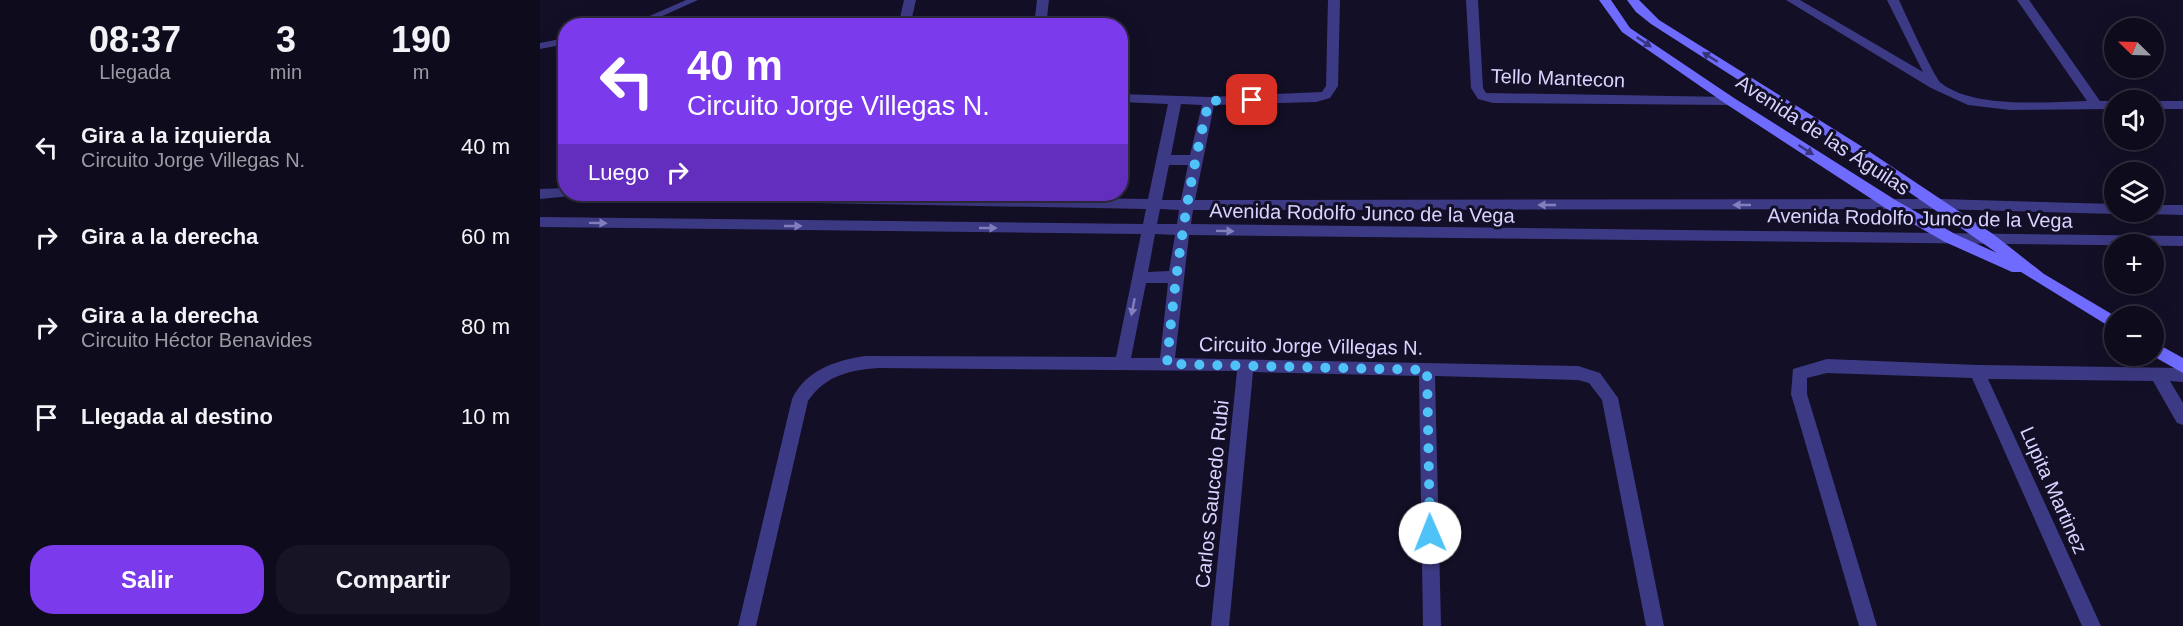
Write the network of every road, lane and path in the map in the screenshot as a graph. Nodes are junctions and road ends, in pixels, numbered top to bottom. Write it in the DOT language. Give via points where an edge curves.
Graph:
graph roads {
  1 [pos="694,0"];
  2 [pos="910,0"];
  3 [pos="1043,0"];
  4 [pos="1334,0"];
  5 [pos="1472,0"];
  6 [pos="1605,0"];
  7 [pos="1633,0"];
  8 [pos="1792,0"];
  9 [pos="1893,0"];
  10 [pos="2023,0"];
  11 [pos="650,18"];
  12 [pos="906,18"];
  13 [pos="1041,18"];
  14 [pos="558,43"];
  15 [pos="540,46"];
  16 [pos="1935,85"];
  17 [pos="1128,98"];
  18 [pos="1175,101"];
  19 [pos="1209,101"];
  20 [pos="1730,101"];
  21 [pos="2096,105"];
  22 [pos="2104,105"];
  23 [pos="2164,105"];
  24 [pos="2183,105"];
  25 [pos="1164,160"];
  26 [pos="1194,160"];
  27 [pos="540,194"];
  28 [pos="558,194"];
  29 [pos="990,201"];
  30 [pos="1155,204"];
  31 [pos="1940,204"];
  32 [pos="1187,205"];
  33 [pos="1892,205"];
  34 [pos="2104,209"];
  35 [pos="2164,210"];
  36 [pos="2183,210"];
  37 [pos="540,222"];
  38 [pos="1148,229"];
  39 [pos="1183,230"];
  40 [pos="1950,238"];
  41 [pos="1988,238"];
  42 [pos="2183,241"];
  43 [pos="1174,277"];
  44 [pos="1139,278"];
  45 [pos="2039,278"];
  46 [pos="2104,317"];
  47 [pos="2164,354"];
  48 [pos="1122,364"];
  49 [pos="1167,364"];
  50 [pos="1246,365"];
  51 [pos="2183,366"];
  52 [pos="1427,370"];
  53 [pos="1977,372"];
  54 [pos="2157,374"];
  55 [pos="2183,375"];
  56 [pos="2183,418"];
  57 [pos="747,626"];
  58 [pos="1220,626"];
  59 [pos="1432,626"];
  60 [pos="1655,626"];
  61 [pos="1868,626"];
  62 [pos="2092,626"];
  1 -- 11 [label="lane"];
  2 -- 12 [label="street"];
  3 -- 13 [label="street"];
  4 -- 19 [label="street" via="1332,86 1326,95 1316,99"];
  5 -- 20 [label="street, Tello Mantecon" via="1477,88 1482,96"];
  6 -- 20 [label="street, Avenida de las Águilas, one-way" via="1626,30"];
  31 -- 7 [label="street, Avenida de las Águilas, one-way" via="1656,22"];
  8 -- 16 [label="street"];
  9 -- 16 [label="street"];
  10 -- 21 [label="street"];
  14 -- 15 [label="lane"];
  16 -- 21 [label="street" via="1964,99 1989,104"];
  17 -- 18 [label="street"];
  18 -- 19 [label="street"];
  18 -- 25 [label="street"];
  19 -- 26 [label="street"];
  20 -- 33 [label="street, Avenida de las Águilas, one-way"];
  21 -- 22 [label="street"];
  23 -- 24 [label="street"];
  25 -- 26 [label="street"];
  25 -- 30 [label="street"];
  26 -- 32 [label="street"];
  27 -- 28 [label="street"];
  29 -- 30 [label="street, Avenida Rodolfo Junco de la Vega"];
  30 -- 32 [label="street, Avenida Rodolfo Junco de la Vega"];
  30 -- 38 [label="street"];
  31 -- 33 [label="street, Avenida Rodolfo Junco de la Vega"];
  31 -- 34 [label="street, Avenida Rodolfo Junco de la Vega"];
  31 -- 41 [label="street, Avenida de las Águilas"];
  33 -- 32 [label="street, Avenida Rodolfo Junco de la Vega, one-way"];
  32 -- 39 [label="street"];
  33 -- 40 [label="street, Avenida de las Águilas"];
  35 -- 36 [label="street"];
  37 -- 38 [label="street, Avenida Rodolfo Junco de la Vega, one-way"];
  38 -- 39 [label="street, Avenida Rodolfo Junco de la Vega"];
  38 -- 44 [label="street"];
  39 -- 40 [label="street, Avenida Rodolfo Junco de la Vega, one-way"];
  39 -- 43 [label="street"];
  40 -- 41 [label="street, Avenida Rodolfo Junco de la Vega"];
  40 -- 45 [label="street, Avenida de las Águilas"];
  41 -- 42 [label="street, Avenida Rodolfo Junco de la Vega"];
  41 -- 45 [label="street, Avenida de las Águilas"];
  43 -- 44 [label="street"];
  43 -- 49 [label="street"];
  44 -- 48 [label="street, one-way"];
  45 -- 46 [label="street, Avenida de las Águilas"];
  47 -- 51 [label="street"];
  48 -- 49 [label="street, Circuito Jorge Villegas N."];
  48 -- 57 [label="street, Circuito Jorge Villegas N." via="860,362 820,375 800,399"];
  49 -- 50 [label="street, Circuito Jorge Villegas N."];
  50 -- 52 [label="street, Circuito Jorge Villegas N."];
  50 -- 58 [label="street, Carlos Saucedo Rubi"];
  52 -- 59 [label="street"];
  52 -- 60 [label="street, Circuito Jorge Villegas N." via="1578,373 1594,378 1604,388 1610,398"];
  53 -- 54 [label="street"];
  53 -- 61 [label="street" via="1827,366 1799,374 1799,394"];
  53 -- 62 [label="street, Lupita Martinez"];
  54 -- 55 [label="street"];
  54 -- 56 [label="street"];
}
